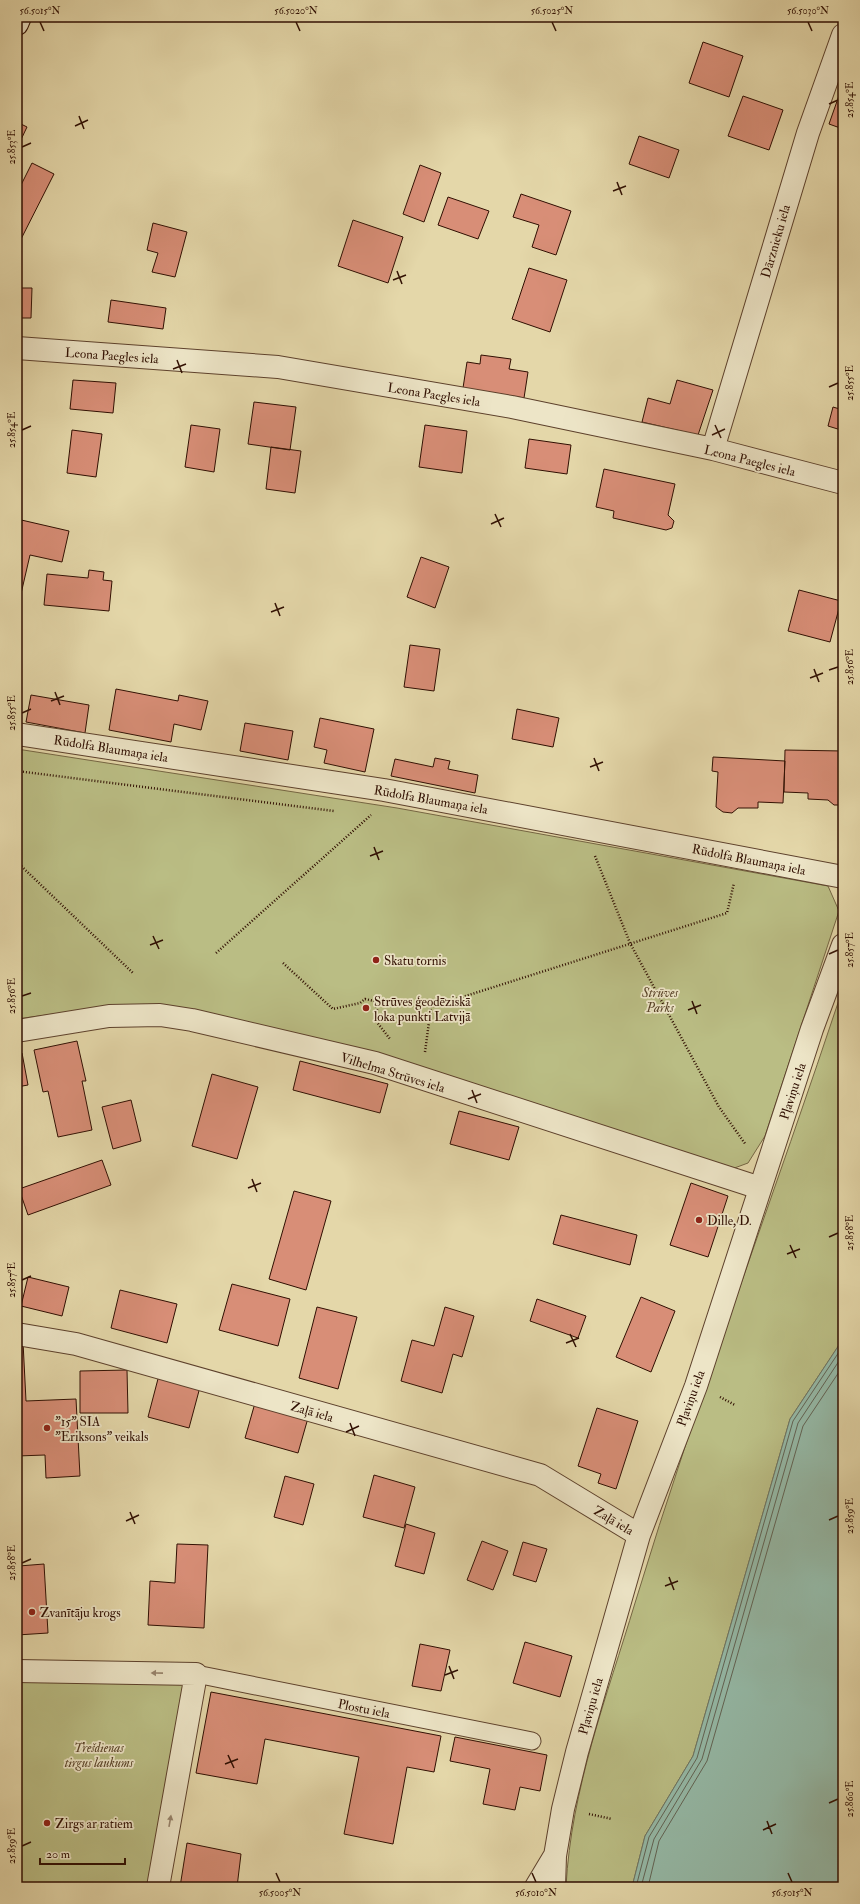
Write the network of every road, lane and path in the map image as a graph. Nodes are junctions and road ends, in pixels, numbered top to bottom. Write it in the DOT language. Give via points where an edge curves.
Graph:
graph roads {
  1 [pos="20,17"];
  2 [pos="17,24"];
  3 [pos="843,35"];
  4 [pos="17,348"];
  5 [pos="713,449"];
  6 [pos="843,483"];
  7 [pos="17,734"];
  8 [pos="17,771"];
  9 [pos="384,790"];
  10 [pos="340,811"];
  11 [pos="363,814"];
  12 [pos="371,815"];
  13 [pos="379,817"];
  14 [pos="602,855"];
  15 [pos="759,861"];
  16 [pos="17,862"];
  17 [pos="843,877"];
  18 [pos="630,944"];
  19 [pos="843,945"];
  20 [pos="216,953"];
  21 [pos="283,963"];
  22 [pos="134,974"];
  23 [pos="17,1031"];
  24 [pos="394,1045"];
  25 [pos="422,1080"];
  26 [pos="768,1164"];
  27 [pos="760,1188"];
  28 [pos="17,1334"];
  29 [pos="639,1535"];
  30 [pos="17,1671"];
  31 [pos="196,1674"];
  32 [pos="532,1741"];
  33 [pos="555,1856"];
  34 [pos="158,1887"];
  35 [pos="536,1887"];
  36 [pos="554,1887"];
  1 -- 2 [label="street"];
  3 -- 5 [label="street, Dārznieku iela" via="808,133"];
  4 -- 5 [label="street, Leona Paegles iela" via="278,367 512,407"];
  5 -- 6 [label="street, Leona Paegles iela"];
  7 -- 9 [label="street, Rūdolfa Blaumaņa iela"];
  8 -- 10 [label="path"];
  9 -- 12 [label="path"];
  9 -- 15 [label="street, Rūdolfa Blaumaņa iela"];
  11 -- 12 [label="path"];
  12 -- 13 [label="path"];
  12 -- 20 [label="path"];
  14 -- 18 [label="path" via="594,854"];
  15 -- 17 [label="street, Rūdolfa Blaumaņa iela"];
  15 -- 18 [label="path" via="735,878 727,913"];
  16 -- 22 [label="path"];
  18 -- 25 [label="path" via="432,1006"];
  18 -- 26 [label="path" via="719,1106 748,1147"];
  19 -- 26 [label="street, Pļaviņu iela" via="812,1029"];
  21 -- 24 [label="path" via="333,1009 360,1003 365,999 374,1001 377,1009 376,1021"];
  23 -- 25 [label="street, Vilhelma Strūves iela" via="109,1016 160,1015 192,1020 367,1062"];
  25 -- 27 [label="street, Vilhelma Strūves iela"];
  26 -- 27 [label="street, Pļaviņu iela"];
  27 -- 29 [label="street, Pļaviņu iela" via="696,1386"];
  28 -- 29 [label="street, Zaļā iela" via="76,1344 540,1475"];
  29 -- 33 [label="street, Pļaviņu iela" via="577,1752"];
  31 -- 30 [label="street, Plostu iela, one-way"];
  31 -- 32 [label="lane, Plostu iela"];
  34 -- 31 [label="street, one-way"];
  33 -- 35 [label="street, Pļaviņu iela"];
  33 -- 36 [label="street, Pļaviņu iela"];
}
